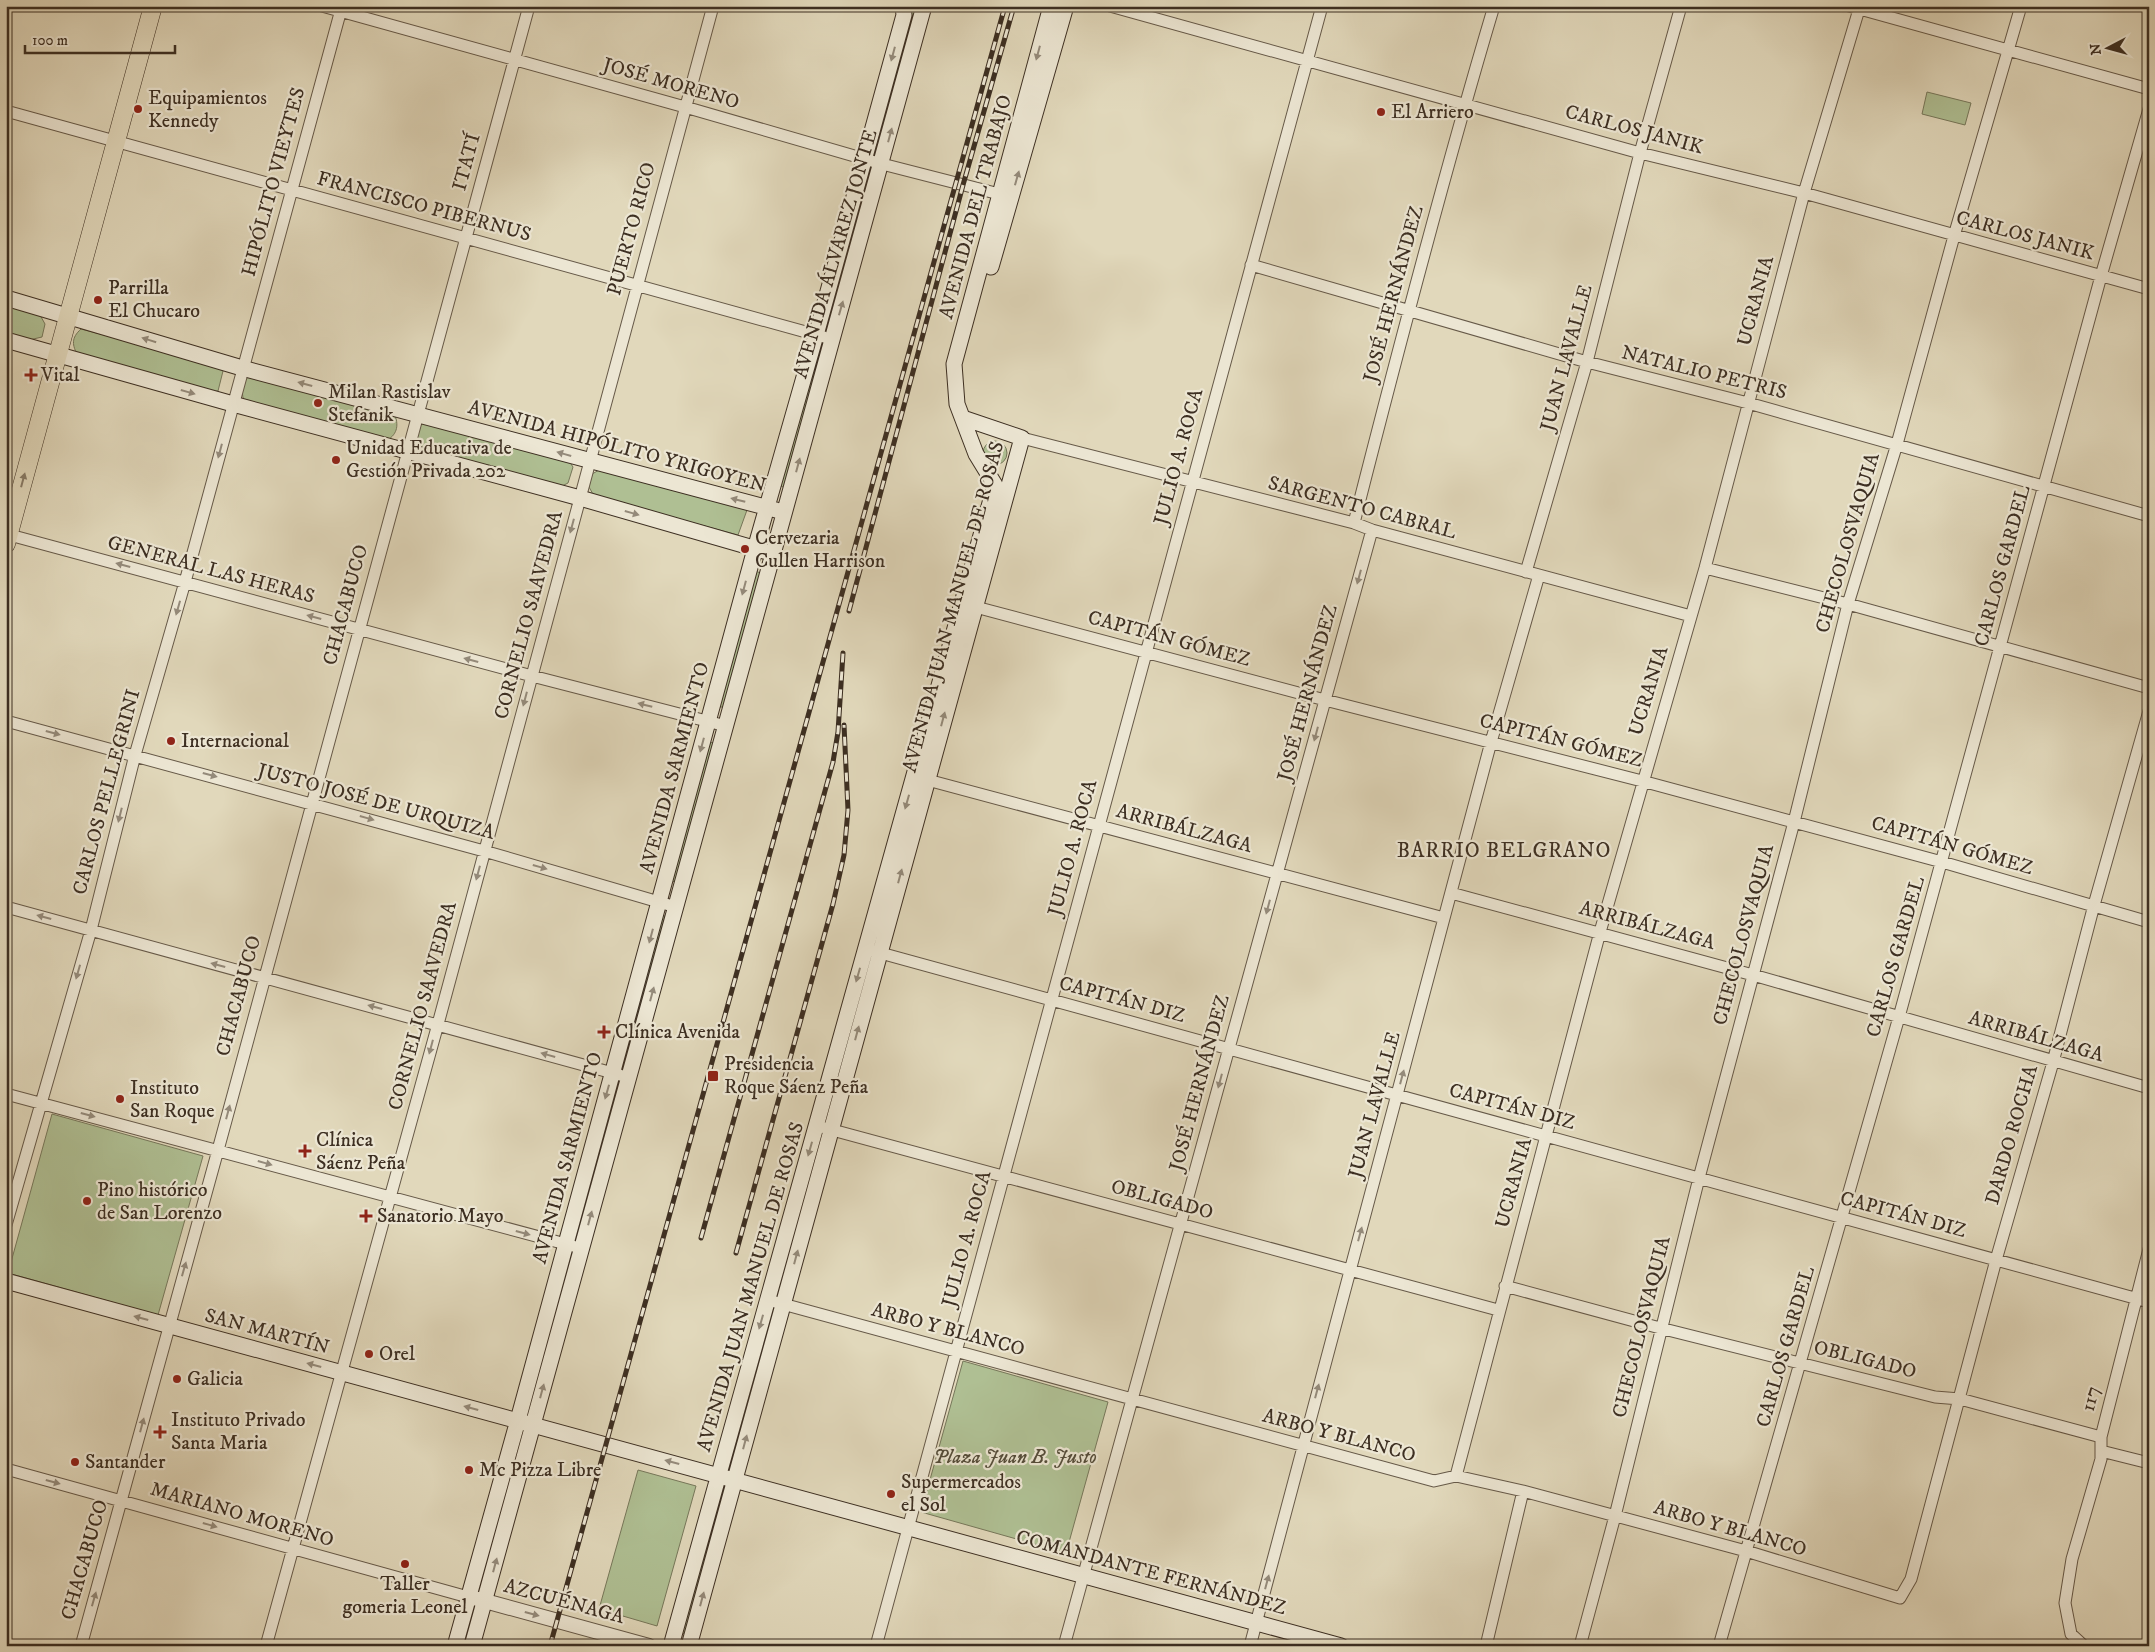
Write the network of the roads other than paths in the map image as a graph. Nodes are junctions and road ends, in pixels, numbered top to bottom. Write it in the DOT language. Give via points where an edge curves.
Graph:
graph roads {
  1 [pos="153,6"];
  2 [pos="322,6"];
  3 [pos="529,6"];
  4 [pos="713,6"];
  5 [pos="903,6"];
  6 [pos="924,6"];
  7 [pos="1051,6"];
  8 [pos="1066,6"];
  9 [pos="1110,6"];
  10 [pos="1322,6"];
  11 [pos="1494,6"];
  12 [pos="1681,6"];
  13 [pos="2021,6"];
  14 [pos="1856,7"];
  15 [pos="342,9"];
  16 [pos="2009,50"];
  17 [pos="514,60"];
  18 [pos="1307,60"];
  19 [pos="2149,90"];
  20 [pos="1465,103"];
  21 [pos="685,107"];
  22 [pos="2149,109"];
  23 [pos="6,111"];
  24 [pos="116,141"];
  25 [pos="1640,153"];
  26 [pos="865,159"];
  27 [pos="882,164"];
  28 [pos="291,190"];
  29 [pos="1804,194"];
  30 [pos="1006,196"];
  31 [pos="1954,236"];
  32 [pos="466,238"];
  33 [pos="1251,265"];
  34 [pos="2101,276"];
  35 [pos="636,285"];
  36 [pos="2149,289"];
  37 [pos="6,298"];
  38 [pos="1409,310"];
  39 [pos="68,315"];
  40 [pos="816,335"];
  41 [pos="6,340"];
  42 [pos="833,340"];
  43 [pos="58,354"];
  44 [pos="1586,362"];
  45 [pos="242,368"];
  46 [pos="1748,403"];
  47 [pos="233,404"];
  48 [pos="418,414"];
  49 [pos="963,418"];
  50 [pos="991,428"];
  51 [pos="1022,438"];
  52 [pos="1897,444"];
  53 [pos="407,452"];
  54 [pos="976,454"];
  55 [pos="590,462"];
  56 [pos="1012,475"];
  57 [pos="993,480"];
  58 [pos="1192,483"];
  59 [pos="2045,486"];
  60 [pos="580,498"];
  61 [pos="767,507"];
  62 [pos="785,512"];
  63 [pos="2149,516"];
  64 [pos="1354,524"];
  65 [pos="1372,530"];
  66 [pos="7,538"];
  67 [pos="755,548"];
  68 [pos="773,554"];
  69 [pos="1705,568"];
  70 [pos="1526,572"];
  71 [pos="1539,575"];
  72 [pos="185,582"];
  73 [pos="1848,604"];
  74 [pos="968,605"];
  75 [pos="1691,616"];
  76 [pos="358,630"];
  77 [pos="2001,646"];
  78 [pos="1146,652"];
  79 [pos="532,676"];
  80 [pos="2149,688"];
  81 [pos="1325,700"];
  82 [pos="2149,711"];
  83 [pos="6,720"];
  84 [pos="708,721"];
  85 [pos="726,726"];
  86 [pos="1491,742"];
  87 [pos="135,755"];
  88 [pos="920,778"];
  89 [pos="1642,781"];
  90 [pos="312,803"];
  91 [pos="1794,822"];
  92 [pos="1099,826"];
  93 [pos="484,851"];
  94 [pos="1942,862"];
  95 [pos="1277,874"];
  96 [pos="1451,893"];
  97 [pos="660,902"];
  98 [pos="2094,905"];
  99 [pos="6,907"];
  100 [pos="676,907"];
  101 [pos="1444,918"];
  102 [pos="2149,922"];
  103 [pos="91,930"];
  104 [pos="1600,932"];
  105 [pos="873,951"];
  106 [pos="1753,974"];
  107 [pos="264,977"];
  108 [pos="1052,1000"];
  109 [pos="1899,1017"];
  110 [pos="438,1024"];
  111 [pos="1229,1049"];
  112 [pos="2053,1062"];
  113 [pos="612,1073"];
  114 [pos="629,1077"];
  115 [pos="2149,1088"];
  116 [pos="6,1094"];
  117 [pos="1397,1095"];
  118 [pos="40,1103"];
  119 [pos="824,1127"];
  120 [pos="1546,1136"];
  121 [pos="218,1150"];
  122 [pos="1004,1176"];
  123 [pos="1699,1178"];
  124 [pos="390,1198"];
  125 [pos="1842,1218"];
  126 [pos="1180,1224"];
  127 [pos="6,1225"];
  128 [pos="565,1244"];
  129 [pos="582,1249"];
  130 [pos="2149,1249"];
  131 [pos="1996,1260"];
  132 [pos="1350,1270"];
  133 [pos="6,1281"];
  134 [pos="1505,1286"];
  135 [pos="2136,1298"];
  136 [pos="768,1300"];
  137 [pos="2149,1302"];
  138 [pos="783,1304"];
  139 [pos="1498,1310"];
  140 [pos="168,1325"];
  141 [pos="1660,1328"];
  142 [pos="956,1351"];
  143 [pos="1801,1363"];
  144 [pos="341,1373"];
  145 [pos="1132,1399"];
  146 [pos="1960,1399"];
  147 [pos="518,1420"];
  148 [pos="533,1424"];
  149 [pos="2100,1437"];
  150 [pos="1303,1446"];
  151 [pos="2101,1451"];
  152 [pos="2149,1463"];
  153 [pos="6,1469"];
  154 [pos="719,1475"];
  155 [pos="1456,1476"];
  156 [pos="735,1480"];
  157 [pos="1522,1491"];
  158 [pos="121,1501"];
  159 [pos="1615,1516"];
  160 [pos="908,1527"];
  161 [pos="294,1549"];
  162 [pos="1746,1551"];
  163 [pos="1084,1575"];
  164 [pos="468,1597"];
  165 [pos="1900,1598"];
  166 [pos="485,1601"];
  167 [pos="1256,1622"];
  168 [pos="81,1646"];
  169 [pos="266,1646"];
  170 [pos="455,1646"];
  171 [pos="472,1646"];
  172 [pos="650,1646"];
  173 [pos="671,1646"];
  174 [pos="689,1646"];
  175 [pos="876,1646"];
  176 [pos="1064,1646"];
  177 [pos="1250,1646"];
  178 [pos="1342,1646"];
  179 [pos="1486,1646"];
  180 [pos="1580,1646"];
  181 [pos="1719,1646"];
  182 [pos="2084,1646"];
  1 -- 24 [label="main road"];
  2 -- 15 [label="street, JOSÉ MORENO"];
  3 -- 17 [label="street, ITATÍ"];
  4 -- 21 [label="street, PUERTO RICO"];
  5 -- 26 [label="main road, AVENIDA ÁLVAREZ JONTE, one-way" via="904,15"];
  27 -- 6 [label="main road, AVENIDA ÁLVAREZ JONTE, one-way"];
  7 -- 30 [label="main road, AVENIDA DEL TRABAJO, one-way"];
  30 -- 8 [label="main road, one-way"];
  9 -- 18 [label="street, CARLOS JANIK"];
  10 -- 18 [label="street, JULIO A. ROCA"];
  11 -- 20 [label="street, JOSÉ HERNÁNDEZ"];
  12 -- 25 [label="street, JUAN LAVALLE"];
  13 -- 16 [label="street, CHECOLOSVAQUIA"];
  14 -- 16 [label="street"];
  14 -- 29 [label="street, UCRANIA"];
  15 -- 17 [label="street, JOSÉ MORENO"];
  15 -- 28 [label="street, HIPÓLITO VIEYTES"];
  16 -- 19 [label="street"];
  16 -- 31 [label="street, CHECOLOSVAQUIA"];
  17 -- 21 [label="street, JOSÉ MORENO"];
  17 -- 32 [label="street, ITATÍ"];
  18 -- 20 [label="street, CARLOS JANIK"];
  18 -- 33 [label="street, JULIO A. ROCA"];
  20 -- 25 [label="street, CARLOS JANIK"];
  20 -- 38 [label="street, JOSÉ HERNÁNDEZ"];
  21 -- 26 [label="street, JOSÉ MORENO"];
  21 -- 35 [label="street, PUERTO RICO"];
  22 -- 34 [label="street, CARLOS GARDEL"];
  23 -- 24 [label="street, FRANCISCO PIBERNUS"];
  24 -- 28 [label="street, FRANCISCO PIBERNUS"];
  24 -- 39 [label="main road"];
  25 -- 29 [label="street, CARLOS JANIK"];
  25 -- 44 [label="street, JUAN LAVALLE"];
  26 -- 27 [label="street, JOSÉ MORENO"];
  26 -- 40 [label="main road, AVENIDA ÁLVAREZ JONTE"];
  27 -- 30 [label="street, JOSÉ MORENO"];
  42 -- 27 [label="main road, AVENIDA ÁLVAREZ JONTE, one-way"];
  28 -- 32 [label="street, FRANCISCO PIBERNUS"];
  28 -- 45 [label="street, HIPÓLITO VIEYTES"];
  29 -- 31 [label="street, CARLOS JANIK"];
  29 -- 46 [label="street, UCRANIA"];
  30 -- 49 [label="main road, AVENIDA DEL TRABAJO" via="954,364 955,393"];
  31 -- 34 [label="street, CARLOS JANIK"];
  31 -- 52 [label="street, CHECOLOSVAQUIA"];
  32 -- 35 [label="street, FRANCISCO PIBERNUS"];
  32 -- 48 [label="street, ITATÍ"];
  33 -- 38 [label="street, NATALIO PETRIS"];
  33 -- 58 [label="street, JULIO A. ROCA"];
  34 -- 36 [label="street, CARLOS JANIK"];
  34 -- 59 [label="street, CARLOS GARDEL"];
  35 -- 40 [label="street, FRANCISCO PIBERNUS"];
  35 -- 55 [label="street, PUERTO RICO"];
  37 -- 39 [label="main road, AVENIDA HIPÓLITO YRIGOYEN"];
  38 -- 44 [label="street, NATALIO PETRIS"];
  38 -- 64 [label="street, JOSÉ HERNÁNDEZ"];
  39 -- 43 [label="main road"];
  45 -- 39 [label="main road, AVENIDA HIPÓLITO YRIGOYEN, one-way"];
  40 -- 42 [label="street, FRANCISCO PIBERNUS"];
  40 -- 61 [label="main road, AVENIDA ÁLVAREZ JONTE"];
  41 -- 43 [label="main road"];
  62 -- 42 [label="main road, AVENIDA ÁLVAREZ JONTE, one-way"];
  43 -- 47 [label="main road, one-way"];
  66 -- 43 [label="main road, one-way"];
  44 -- 46 [label="street, NATALIO PETRIS"];
  44 -- 70 [label="street, JUAN LAVALLE"];
  45 -- 47 [label="street, CARLOS PELLEGRINI"];
  48 -- 45 [label="main road, AVENIDA HIPÓLITO YRIGOYEN, one-way"];
  46 -- 52 [label="street, NATALIO PETRIS"];
  46 -- 69 [label="street, UCRANIA"];
  47 -- 53 [label="main road"];
  47 -- 72 [label="street, CARLOS PELLEGRINI, one-way"];
  48 -- 53 [label="street, CHACABUCO"];
  55 -- 48 [label="main road, AVENIDA HIPÓLITO YRIGOYEN, one-way"];
  49 -- 50 [label="main road, AVENIDA JUAN MANUEL DE ROSAS"];
  49 -- 54 [label="main road, AVENIDA JUAN MANUEL DE ROSAS"];
  50 -- 51 [label="main road, AVENIDA JUAN MANUEL DE ROSAS"];
  50 -- 54 [label="main road" via="983,433"];
  51 -- 56 [label="main road, AVENIDA JUAN MANUEL DE ROSAS"];
  51 -- 58 [label="street, SARGENTO CABRAL"];
  52 -- 59 [label="street, NATALIO PETRIS"];
  52 -- 73 [label="street, CHECOLOSVAQUIA"];
  53 -- 60 [label="main road"];
  53 -- 76 [label="street, CHACABUCO"];
  54 -- 57 [label="main road, AVENIDA JUAN MANUEL DE ROSAS"];
  55 -- 60 [label="street, CORNELIO SAAVEDRA"];
  61 -- 55 [label="main road, AVENIDA HIPÓLITO YRIGOYEN, one-way"];
  56 -- 57 [label="main road" via="1003,480"];
  56 -- 74 [label="main road, AVENIDA JUAN MANUEL DE ROSAS"];
  57 -- 74 [label="main road, AVENIDA JUAN MANUEL DE ROSAS" via="995,485"];
  58 -- 64 [label="street, SARGENTO CABRAL"];
  58 -- 78 [label="street, JULIO A. ROCA"];
  59 -- 63 [label="street, NATALIO PETRIS"];
  59 -- 77 [label="street, CARLOS GARDEL"];
  60 -- 67 [label="main road, one-way"];
  60 -- 79 [label="street, CORNELIO SAAVEDRA, one-way"];
  61 -- 62 [label="main road, AVENIDA HIPÓLITO YRIGOYEN"];
  61 -- 67 [label="main road, AVENIDA SARMIENTO"];
  62 -- 68 [label="main road, AVENIDA SARMIENTO"];
  64 -- 65 [label="street, SARGENTO CABRAL"];
  65 -- 70 [label="street, SARGENTO CABRAL"];
  65 -- 81 [label="street, JOSÉ HERNÁNDEZ, one-way"];
  72 -- 66 [label="street, GENERAL LAS HERAS, one-way"];
  67 -- 68 [label="main road"];
  67 -- 84 [label="main road, AVENIDA SARMIENTO, one-way"];
  68 -- 85 [label="main road, AVENIDA SARMIENTO"];
  69 -- 73 [label="street"];
  69 -- 75 [label="street, UCRANIA"];
  70 -- 71 [label="street, SARGENTO CABRAL"];
  71 -- 75 [label="street, SARGENTO CABRAL"];
  71 -- 86 [label="street, JUAN LAVALLE"];
  76 -- 72 [label="street, GENERAL LAS HERAS, one-way"];
  72 -- 87 [label="street, CARLOS PELLEGRINI, one-way"];
  73 -- 77 [label="street"];
  73 -- 91 [label="street, CHECOLOSVAQUIA"];
  74 -- 78 [label="street, CAPITÁN GÓMEZ"];
  74 -- 88 [label="main road, AVENIDA JUAN MANUEL DE ROSAS"];
  75 -- 89 [label="street, UCRANIA"];
  79 -- 76 [label="street, GENERAL LAS HERAS, one-way"];
  76 -- 90 [label="street, CHACABUCO"];
  77 -- 80 [label="street"];
  77 -- 94 [label="street, CARLOS GARDEL"];
  78 -- 81 [label="street, CAPITÁN GÓMEZ"];
  78 -- 92 [label="street, JULIO A. ROCA"];
  84 -- 79 [label="street, GENERAL LAS HERAS, one-way"];
  79 -- 93 [label="street, CORNELIO SAAVEDRA, one-way"];
  81 -- 86 [label="street, CAPITÁN GÓMEZ"];
  81 -- 95 [label="street, JOSÉ HERNÁNDEZ, one-way"];
  82 -- 98 [label="street, DARDO ROCHA"];
  83 -- 87 [label="street, JUSTO JOSÉ DE URQUIZA, one-way"];
  84 -- 85 [label="street, GENERAL LAS HERAS"];
  84 -- 97 [label="main road, AVENIDA SARMIENTO, one-way"];
  85 -- 100 [label="main road, AVENIDA SARMIENTO"];
  86 -- 89 [label="street, CAPITÁN GÓMEZ"];
  86 -- 96 [label="street, JUAN LAVALLE"];
  87 -- 90 [label="street, JUSTO JOSÉ DE URQUIZA, one-way"];
  87 -- 103 [label="street, CARLOS PELLEGRINI, one-way"];
  88 -- 92 [label="street, ARRIBÁLZAGA"];
  88 -- 105 [label="main road, AVENIDA JUAN MANUEL DE ROSAS"];
  89 -- 91 [label="street, CAPITÁN GÓMEZ"];
  89 -- 104 [label="street, UCRANIA"];
  90 -- 93 [label="street, JUSTO JOSÉ DE URQUIZA, one-way"];
  90 -- 107 [label="street, CHACABUCO"];
  91 -- 94 [label="street, CAPITÁN GÓMEZ"];
  91 -- 106 [label="street, CHECOLOSVAQUIA"];
  92 -- 95 [label="street, ARRIBÁLZAGA"];
  92 -- 108 [label="street, JULIO A. ROCA"];
  93 -- 97 [label="street, JUSTO JOSÉ DE URQUIZA, one-way"];
  93 -- 110 [label="street, CORNELIO SAAVEDRA, one-way"];
  94 -- 98 [label="street, CAPITÁN GÓMEZ"];
  94 -- 109 [label="street, CARLOS GARDEL"];
  95 -- 101 [label="street, ARRIBÁLZAGA"];
  95 -- 111 [label="street, JOSÉ HERNÁNDEZ, one-way"];
  96 -- 101 [label="street, JUAN LAVALLE"];
  96 -- 104 [label="street, ARRIBÁLZAGA"];
  97 -- 100 [label="street, JUSTO JOSÉ DE URQUIZA"];
  97 -- 113 [label="main road, AVENIDA SARMIENTO, one-way"];
  98 -- 102 [label="street, CAPITÁN GÓMEZ"];
  98 -- 112 [label="street, DARDO ROCHA"];
  103 -- 99 [label="street, one-way"];
  114 -- 100 [label="main road, AVENIDA SARMIENTO, one-way"];
  117 -- 101 [label="street, JUAN LAVALLE, one-way"];
  107 -- 103 [label="street, one-way"];
  103 -- 118 [label="street, CARLOS PELLEGRINI, one-way"];
  104 -- 106 [label="street, ARRIBÁLZAGA"];
  104 -- 120 [label="street, UCRANIA"];
  105 -- 108 [label="street, CAPITÁN DIZ"];
  105 -- 119 [label="main road, AVENIDA JUAN MANUEL DE ROSAS"];
  106 -- 109 [label="street, ARRIBÁLZAGA"];
  106 -- 123 [label="street, CHECOLOSVAQUIA"];
  110 -- 107 [label="street, one-way"];
  121 -- 107 [label="street, CHACABUCO, one-way"];
  108 -- 111 [label="street, CAPITÁN DIZ"];
  108 -- 122 [label="street, JULIO A. ROCA"];
  109 -- 112 [label="street, ARRIBÁLZAGA"];
  109 -- 125 [label="street, CARLOS GARDEL"];
  113 -- 110 [label="street, one-way"];
  110 -- 124 [label="street, CORNELIO SAAVEDRA, one-way"];
  111 -- 117 [label="street, CAPITÁN DIZ"];
  111 -- 126 [label="street, JOSÉ HERNÁNDEZ, one-way"];
  112 -- 115 [label="street, ARRIBÁLZAGA"];
  112 -- 131 [label="street, DARDO ROCHA"];
  113 -- 114 [label="street"];
  113 -- 128 [label="main road, AVENIDA SARMIENTO, one-way"];
  129 -- 114 [label="main road, AVENIDA SARMIENTO, one-way"];
  116 -- 118 [label="street"];
  117 -- 120 [label="street, CAPITÁN DIZ"];
  132 -- 117 [label="street, JUAN LAVALLE, one-way"];
  118 -- 121 [label="street, one-way"];
  118 -- 127 [label="street, CARLOS PELLEGRINI"];
  119 -- 122 [label="street, OBLIGADO"];
  119 -- 136 [label="main road, AVENIDA JUAN MANUEL DE ROSAS, one-way"];
  138 -- 119 [label="main road, AVENIDA JUAN MANUEL DE ROSAS, one-way"];
  120 -- 123 [label="street, CAPITÁN DIZ"];
  120 -- 134 [label="street, UCRANIA"];
  121 -- 124 [label="street, one-way"];
  140 -- 121 [label="street, CHACABUCO, one-way"];
  122 -- 126 [label="street, OBLIGADO"];
  122 -- 142 [label="street, JULIO A. ROCA"];
  123 -- 125 [label="street, CAPITÁN DIZ"];
  123 -- 141 [label="street, CHECOLOSVAQUIA"];
  124 -- 128 [label="street, one-way"];
  124 -- 144 [label="street, CORNELIO SAAVEDRA"];
  125 -- 131 [label="street, CAPITÁN DIZ"];
  125 -- 143 [label="street, CARLOS GARDEL"];
  126 -- 132 [label="street, OBLIGADO"];
  126 -- 145 [label="street, JOSÉ HERNÁNDEZ"];
  128 -- 129 [label="street"];
  128 -- 147 [label="main road, AVENIDA SARMIENTO"];
  148 -- 129 [label="main road, AVENIDA SARMIENTO, one-way"];
  130 -- 135 [label="street, 117"];
  131 -- 135 [label="street, CAPITÁN DIZ"];
  131 -- 146 [label="street, DARDO ROCHA"];
  132 -- 139 [label="street, OBLIGADO"];
  150 -- 132 [label="street, JUAN LAVALLE, one-way"];
  140 -- 133 [label="main road, SAN MARTÍN, one-way"];
  134 -- 139 [label="street, UCRANIA"];
  134 -- 141 [label="street, OBLIGADO"];
  135 -- 137 [label="street, CAPITÁN DIZ"];
  135 -- 149 [label="street, 117"];
  136 -- 138 [label="street, ARBO Y BLANCO"];
  136 -- 154 [label="main road, AVENIDA JUAN MANUEL DE ROSAS, one-way"];
  138 -- 142 [label="street, ARBO Y BLANCO"];
  156 -- 138 [label="main road, AVENIDA JUAN MANUEL DE ROSAS, one-way"];
  139 -- 155 [label="street, UCRANIA"];
  144 -- 140 [label="main road, SAN MARTÍN, one-way"];
  158 -- 140 [label="street, CHACABUCO, one-way"];
  141 -- 143 [label="street, OBLIGADO"];
  141 -- 159 [label="street, CHECOLOSVAQUIA"];
  142 -- 145 [label="street, ARBO Y BLANCO"];
  142 -- 160 [label="street, JULIO A. ROCA"];
  143 -- 146 [label="street, OBLIGADO" via="1935,1397"];
  143 -- 162 [label="street, CARLOS GARDEL"];
  147 -- 144 [label="main road, SAN MARTÍN, one-way"];
  144 -- 161 [label="street, CORNELIO SAAVEDRA"];
  145 -- 150 [label="street, ARBO Y BLANCO"];
  145 -- 163 [label="street, JOSÉ HERNÁNDEZ"];
  146 -- 149 [label="street, OBLIGADO"];
  146 -- 165 [label="street, DARDO ROCHA" via="1911,1579"];
  147 -- 148 [label="main road, SAN MARTÍN"];
  147 -- 164 [label="main road, AVENIDA SARMIENTO"];
  154 -- 148 [label="main road, COMANDANTE FERNÁNDEZ, one-way"];
  166 -- 148 [label="main road, AVENIDA SARMIENTO, one-way"];
  149 -- 151 [label="street, 117"];
  150 -- 155 [label="street, ARBO Y BLANCO" via="1434,1482"];
  167 -- 150 [label="street, JUAN LAVALLE, one-way"];
  151 -- 152 [label="street"];
  151 -- 182 [label="street, 117" via="2072,1559 2065,1603 2071,1634"];
  153 -- 158 [label="street, MARIANO MORENO, one-way"];
  154 -- 156 [label="main road, COMANDANTE FERNÁNDEZ"];
  154 -- 173 [label="main road, AVENIDA JUAN MANUEL DE ROSAS"];
  155 -- 157 [label="street, ARBO Y BLANCO"];
  156 -- 160 [label="main road, COMANDANTE FERNÁNDEZ"];
  174 -- 156 [label="main road, AVENIDA JUAN MANUEL DE ROSAS, one-way"];
  157 -- 159 [label="street, ARBO Y BLANCO"];
  157 -- 179 [label="street"];
  158 -- 161 [label="street, MARIANO MORENO, one-way"];
  168 -- 158 [label="street, CHACABUCO, one-way"];
  159 -- 162 [label="street, ARBO Y BLANCO"];
  159 -- 180 [label="street, CHECOLOSVAQUIA"];
  160 -- 163 [label="main road, COMANDANTE FERNÁNDEZ"];
  160 -- 175 [label="street, JULIO A. ROCA"];
  161 -- 164 [label="street, MARIANO MORENO"];
  161 -- 169 [label="street, CORNELIO SAAVEDRA"];
  162 -- 165 [label="street, ARBO Y BLANCO"];
  162 -- 181 [label="street, CARLOS GARDEL"];
  163 -- 167 [label="main road, COMANDANTE FERNÁNDEZ"];
  163 -- 176 [label="street, JOSÉ HERNÁNDEZ"];
  164 -- 166 [label="street, AZCUÉNAGA"];
  164 -- 170 [label="main road, AVENIDA SARMIENTO"];
  166 -- 171 [label="main road, AVENIDA SARMIENTO"];
  166 -- 172 [label="street, AZCUÉNAGA, one-way"];
  167 -- 177 [label="street, JUAN LAVALLE"];
  167 -- 178 [label="main road, COMANDANTE FERNÁNDEZ"];
}
